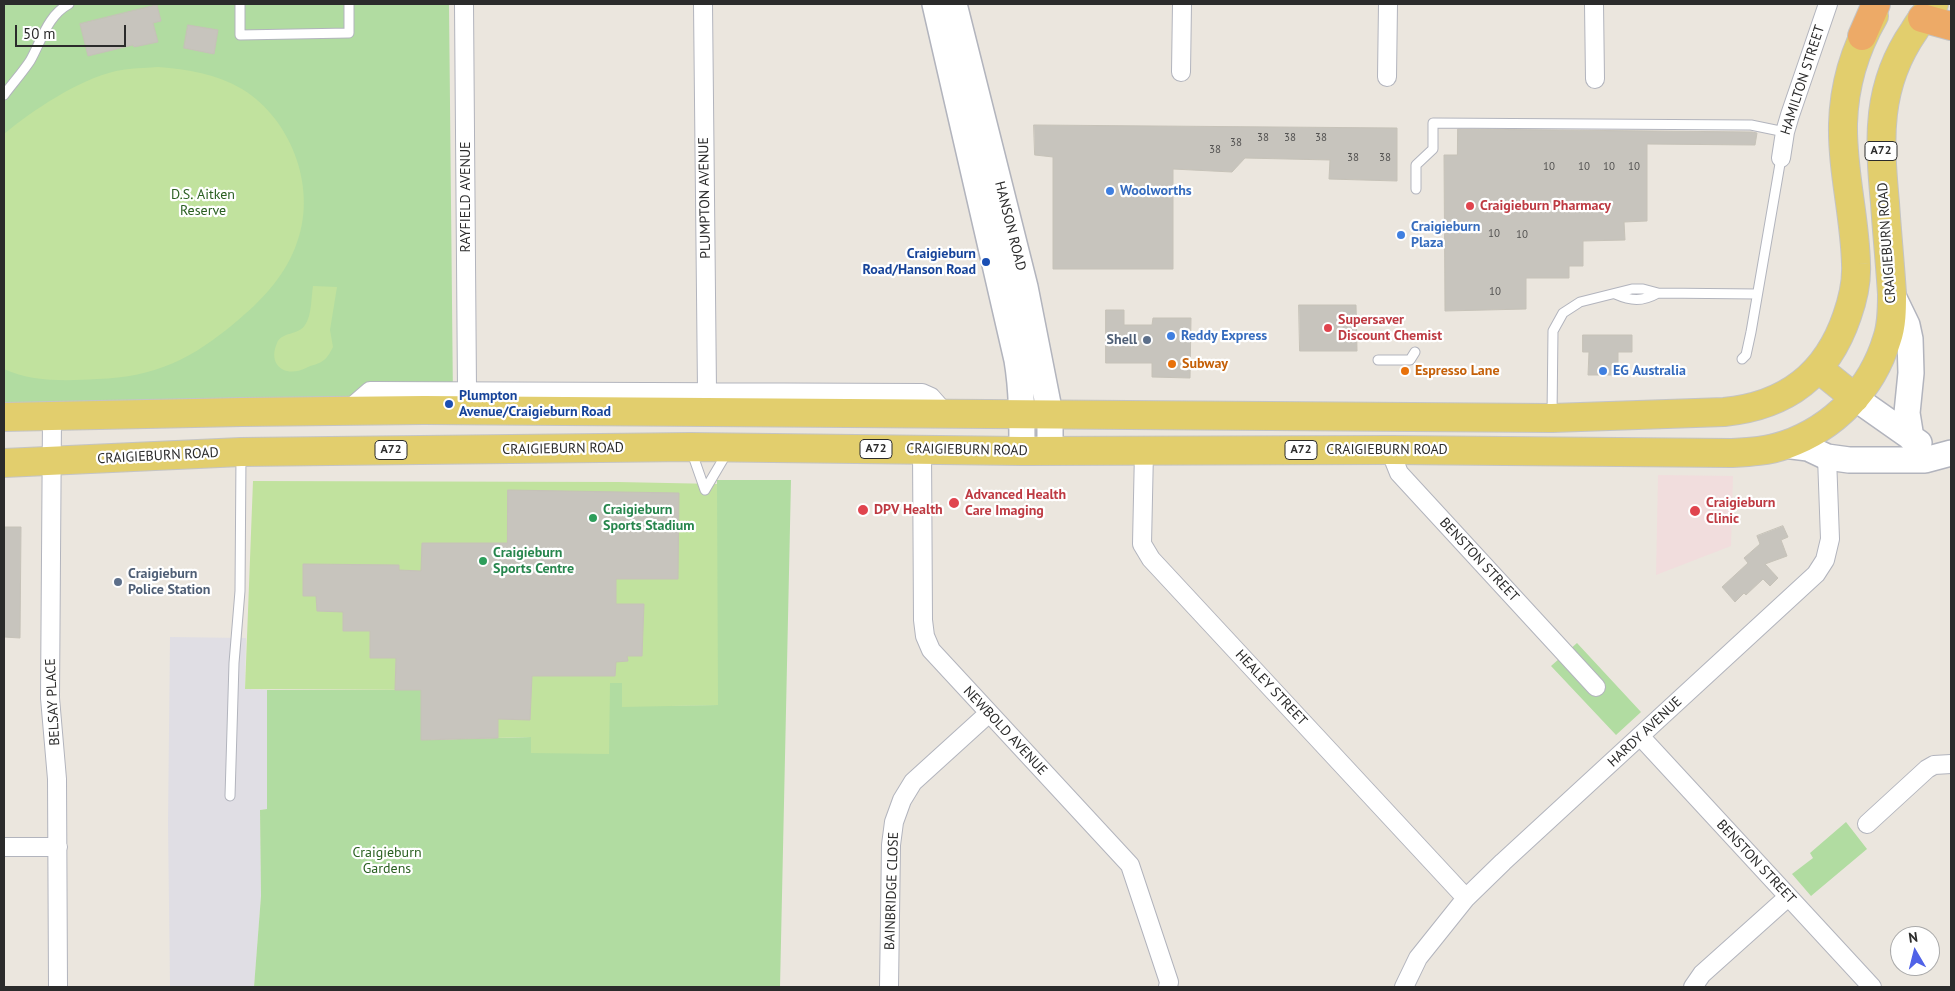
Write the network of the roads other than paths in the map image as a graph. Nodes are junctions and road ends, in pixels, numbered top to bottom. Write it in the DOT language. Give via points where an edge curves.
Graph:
graph roads {
  1 [pos="69,4"];
  2 [pos="240,4"];
  3 [pos="349,4"];
  4 [pos="464,4"];
  5 [pos="703,4"];
  6 [pos="935,4"];
  7 [pos="954,4"];
  8 [pos="1182,4"];
  9 [pos="1388,4"];
  10 [pos="1594,4"];
  11 [pos="1828,4"];
  12 [pos="1876,4"];
  13 [pos="1881,4"];
  14 [pos="1928,11"];
  15 [pos="1951,26"];
  16 [pos="1862,36"];
  17 [pos="1181,72"];
  18 [pos="1387,77"];
  19 [pos="1594,79"];
  20 [pos="4,95"];
  21 [pos="1785,132"];
  22 [pos="1781,158"];
  23 [pos="1416,189"];
  24 [pos="1757,294"];
  25 [pos="1892,294"];
  26 [pos="1414,352"];
  27 [pos="1742,359"];
  28 [pos="1378,360"];
  29 [pos="1818,369"];
  30 [pos="467,391"];
  31 [pos="707,391"];
  32 [pos="1855,398"];
  33 [pos="348,410"];
  34 [pos="946,414"];
  35 [pos="1022,414"];
  36 [pos="1050,414"];
  37 [pos="52,416"];
  38 [pos="4,417"];
  39 [pos="1552,418"];
  40 [pos="1911,438"];
  41 [pos="1784,445"];
  42 [pos="690,447"];
  43 [pos="730,448"];
  44 [pos="922,450"];
  45 [pos="1392,450"];
  46 [pos="1022,451"];
  47 [pos="1050,451"];
  48 [pos="1144,451"];
  49 [pos="241,452"];
  50 [pos="1552,452"];
  51 [pos="1950,454"];
  52 [pos="1827,458"];
  53 [pos="44,461"];
  54 [pos="4,463"];
  55 [pos="1596,687"];
  56 [pos="989,713"];
  57 [pos="1640,736"];
  58 [pos="1951,764"];
  59 [pos="230,796"];
  60 [pos="1867,824"];
  61 [pos="58,847"];
  62 [pos="4,848"];
  63 [pos="1788,897"];
  64 [pos="1466,898"];
  65 [pos="58,987"];
  66 [pos="890,987"];
  67 [pos="1168,987"];
  68 [pos="1404,987"];
  69 [pos="1693,987"];
  70 [pos="1872,987"];
  1 -- 20 [label="lane" via="50,21 30,61"];
  2 -- 3 [label="lane" via="240,35 349,33"];
  4 -- 30 [label="street, RAYFIELD AVENUE"];
  5 -- 31 [label="street, PLUMPTON AVENUE"];
  6 -- 35 [label="street, HANSON ROAD" via="1015,352"];
  7 -- 36 [label="street, HANSON ROAD" via="1025,287"];
  8 -- 17 [label="street"];
  9 -- 18 [label="street"];
  10 -- 19 [label="street"];
  11 -- 21 [label="street, HAMILTON STREET"];
  12 -- 16 [label="highway"];
  13 -- 16 [label="main road, A72"];
  14 -- 15 [label="highway"];
  14 -- 25 [label="main road, CRAIGIEBURN ROAD / A72" via="1905,43 1891,73 1881,126 1880,153"];
  16 -- 29 [label="main road, A72" via="1849,75 1843,122 1856,264 1854,294 1843,329"];
  21 -- 22 [label="street, HAMILTON STREET"];
  21 -- 23 [label="lane" via="1751,125 1433,123 1433,148 1416,165"];
  22 -- 24 [label="lane"];
  24 -- 27 [label="lane" via="1746,355"];
  24 -- 39 [label="lane" via="1658,293 1646,299 1631,300 1615,294 1593,297 1572,307 1563,313 1553,331"];
  25 -- 32 [label="main road, CRAIGIEBURN ROAD / A72" via="1887,339 1871,375"];
  25 -- 40 [label="street" via="1910,339 1907,413"];
  26 -- 28 [label="lane" via="1410,360"];
  29 -- 32 [label="main road"];
  29 -- 39 [label="main road, A72" via="1802,385 1752,409"];
  30 -- 31 [label="street"];
  30 -- 33 [label="street" via="370,392"];
  31 -- 34 [label="street" via="917,392 931,397"];
  32 -- 40 [label="street"];
  32 -- 41 [label="main road, CRAIGIEBURN ROAD / A72" via="1819,430"];
  33 -- 34 [label="main road, A72"];
  33 -- 37 [label="main road, A72"];
  34 -- 35 [label="main road, A72"];
  35 -- 36 [label="main road, A72"];
  35 -- 46 [label="street, HANSON ROAD"];
  36 -- 39 [label="main road, A72"];
  36 -- 47 [label="street, HANSON ROAD"];
  37 -- 38 [label="main road, A72"];
  37 -- 53 [label="street, BELSAY PLACE"];
  39 -- 50 [label="main road"];
  40 -- 51 [label="street"];
  41 -- 50 [label="main road, CRAIGIEBURN ROAD / A72" via="1732,453"];
  41 -- 52 [label="street" via="1808,448"];
  42 -- 43 [label="main road, CRAIGIEBURN ROAD / A72"];
  42 -- 43 [label="lane" via="705,490"];
  42 -- 49 [label="main road, CRAIGIEBURN ROAD / A72"];
  43 -- 44 [label="main road, CRAIGIEBURN ROAD / A72"];
  44 -- 46 [label="main road, CRAIGIEBURN ROAD / A72"];
  44 -- 56 [label="street, NEWBOLD AVENUE" via="925,636 931,650"];
  45 -- 48 [label="main road, CRAIGIEBURN ROAD / A72"];
  45 -- 50 [label="main road, CRAIGIEBURN ROAD / A72"];
  45 -- 55 [label="street, BENSTON STREET" via="1399,473"];
  46 -- 47 [label="main road, CRAIGIEBURN ROAD / A72"];
  47 -- 48 [label="main road, CRAIGIEBURN ROAD / A72"];
  48 -- 64 [label="street, HEALEY STREET" via="1142,544 1151,559"];
  49 -- 53 [label="main road, CRAIGIEBURN ROAD / A72"];
  49 -- 59 [label="lane" via="240,591"];
  51 -- 52 [label="street" via="1925,460"];
  52 -- 57 [label="street, HARDY AVENUE" via="1830,539 1825,560 1816,574"];
  53 -- 54 [label="main road, CRAIGIEBURN ROAD / A72"];
  53 -- 61 [label="street, BELSAY PLACE" via="51,488 50,698 58,779"];
  56 -- 66 [label="street, BAINBRIDGE CLOSE" via="913,782 899,807 891,845"];
  56 -- 67 [label="street, NEWBOLD AVENUE" via="1130,866"];
  57 -- 63 [label="street, BENSTON STREET"];
  57 -- 64 [label="street, HARDY AVENUE"];
  58 -- 60 [label="street" via="1927,769"];
  61 -- 62 [label="street"];
  61 -- 65 [label="street, BELSAY PLACE"];
  63 -- 69 [label="street" via="1702,974"];
  63 -- 70 [label="street, BENSTON STREET"];
  64 -- 68 [label="street, HARDY AVENUE" via="1418,958"];
}
